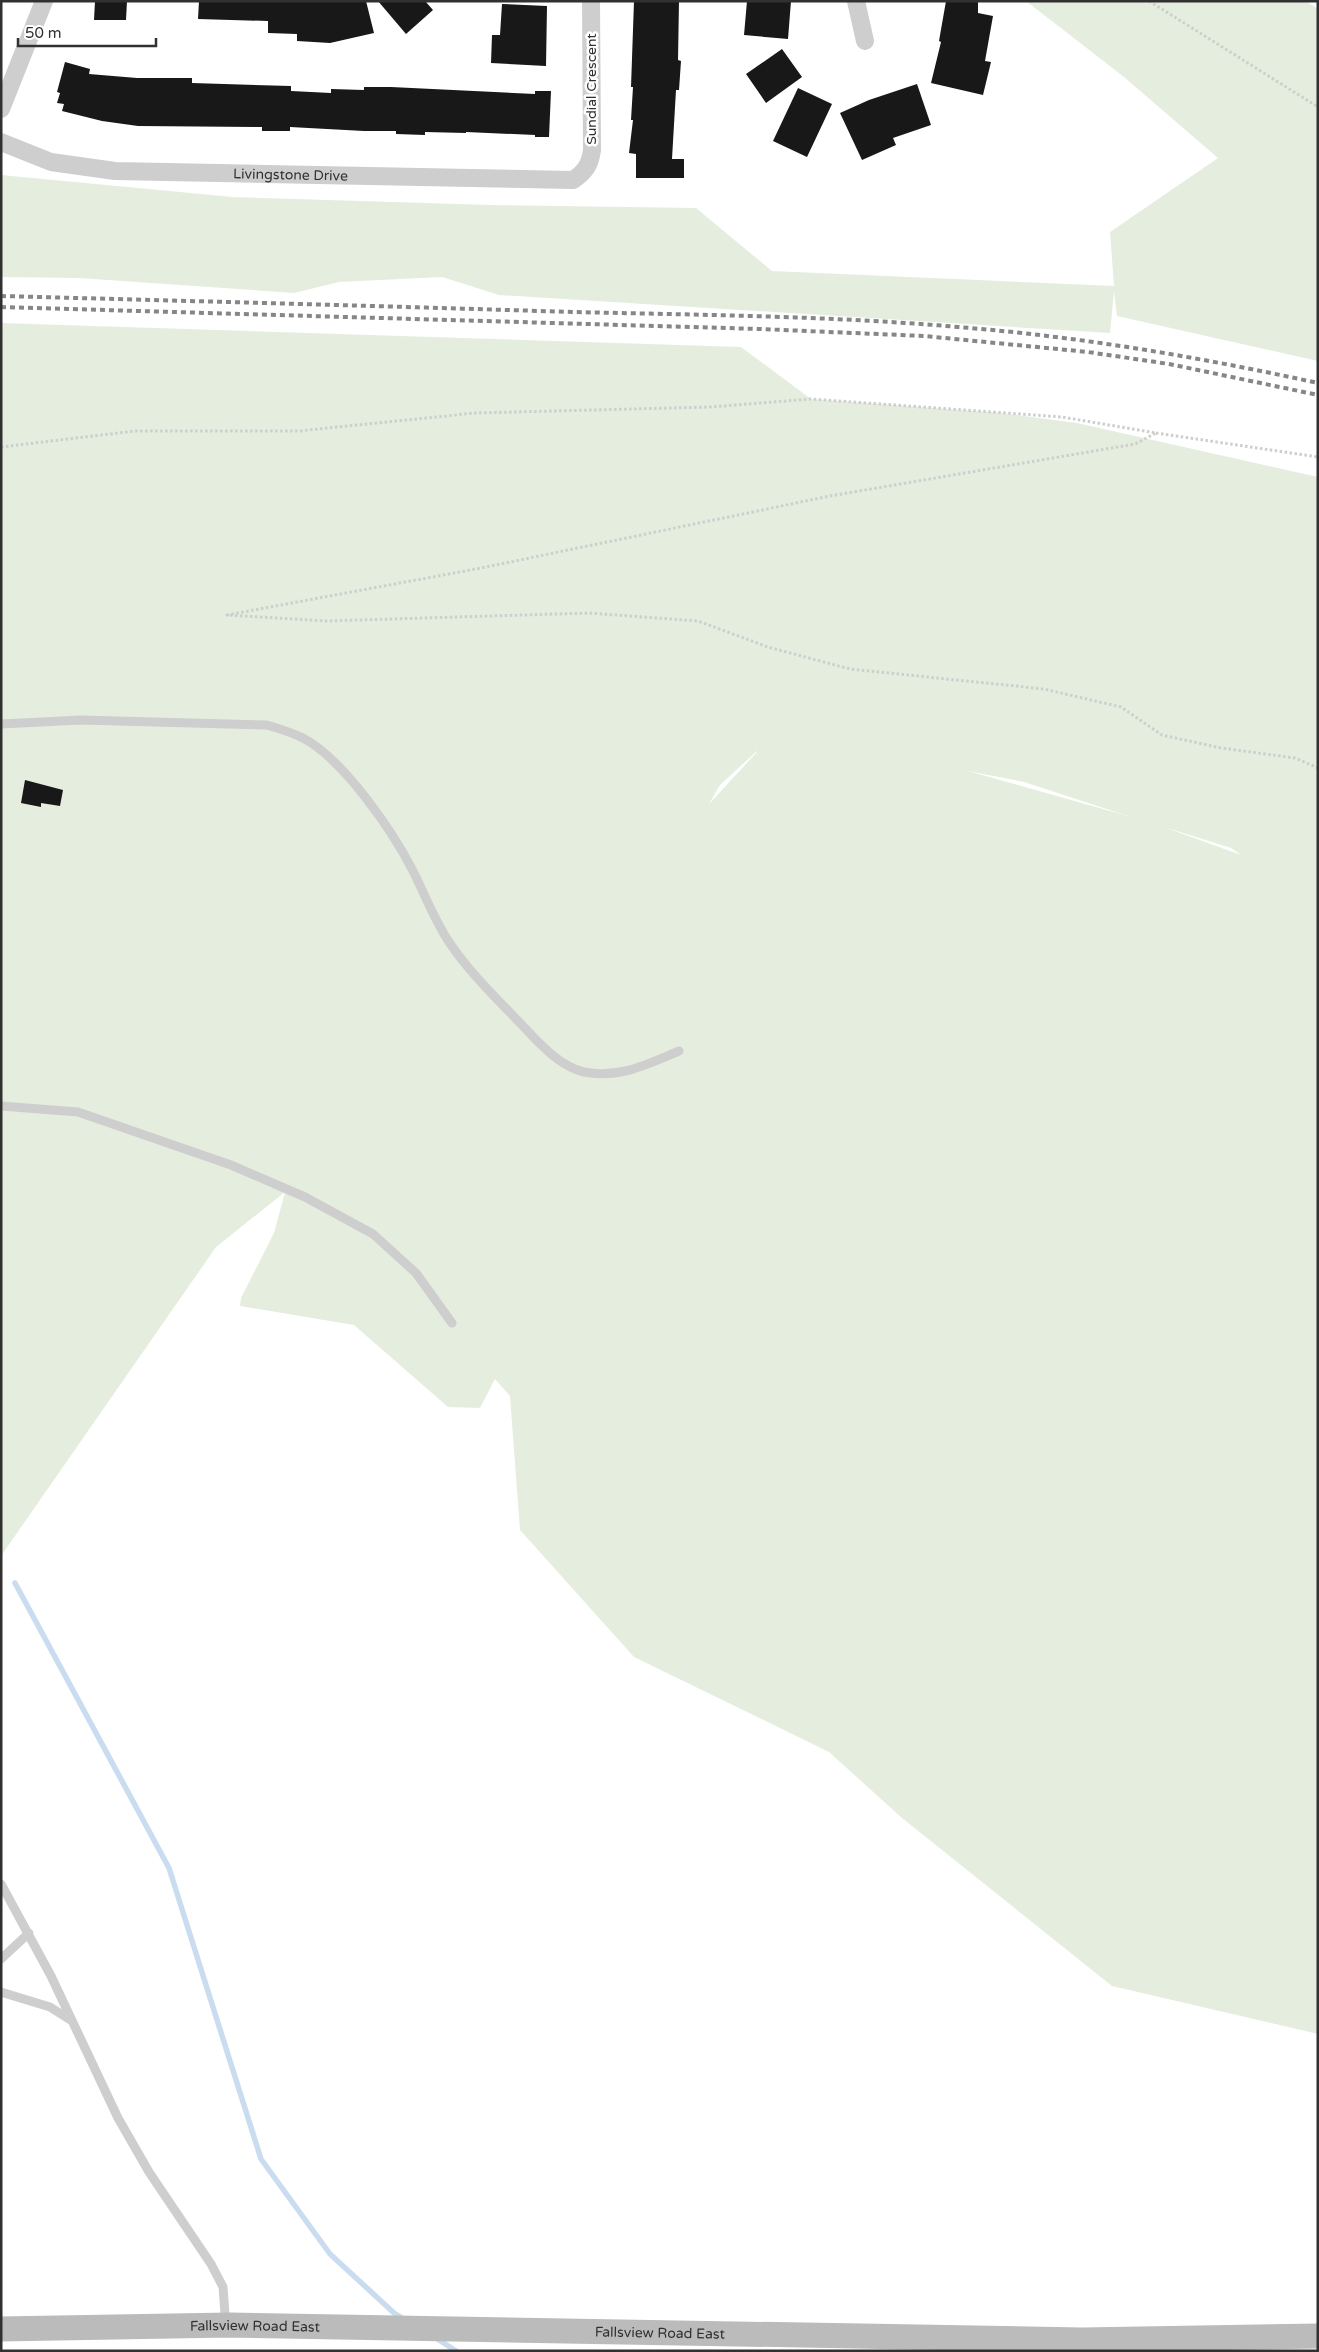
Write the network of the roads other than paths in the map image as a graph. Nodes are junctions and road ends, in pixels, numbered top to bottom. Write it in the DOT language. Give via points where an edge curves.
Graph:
graph roads {
  1 [pos="44,1"];
  2 [pos="591,1"];
  3 [pos="856,1"];
  4 [pos="865,41"];
  5 [pos="1,109"];
  6 [pos="1,142"];
  7 [pos="582,174"];
  8 [pos="1,724"];
  9 [pos="679,1051"];
  10 [pos="1,1106"];
  11 [pos="452,1323"];
  12 [pos="1,1884"];
  13 [pos="29,1933"];
  14 [pos="1,1959"];
  15 [pos="1,1992"];
  16 [pos="72,2022"];
  17 [pos="229,2325"];
  18 [pos="1,2329"];
  19 [pos="1318,2336"];
  1 -- 5 [label="street"];
  2 -- 7 [label="street, Sundial Crescent" via="592,150 590,163"];
  3 -- 4 [label="street"];
  6 -- 7 [label="street, Livingstone Drive" via="51,162 116,171 573,180"];
  8 -- 9 [label="lane" via="81,720 267,725 305,739 331,758 361,791 412,870 450,943 494,996 547,1051 582,1071 610,1073 638,1069"];
  10 -- 11 [label="lane" via="78,1112 231,1165 305,1197 373,1234 416,1273"];
  12 -- 13 [label="lane"];
  13 -- 14 [label="lane"];
  13 -- 16 [label="lane"];
  15 -- 16 [label="lane" via="50,2007"];
  16 -- 17 [label="lane" via="118,2118 223,2287"];
  17 -- 18 [label="street, Fallsview Road East"];
  17 -- 19 [label="street, Fallsview Road East" via="1082,2340"];
}
